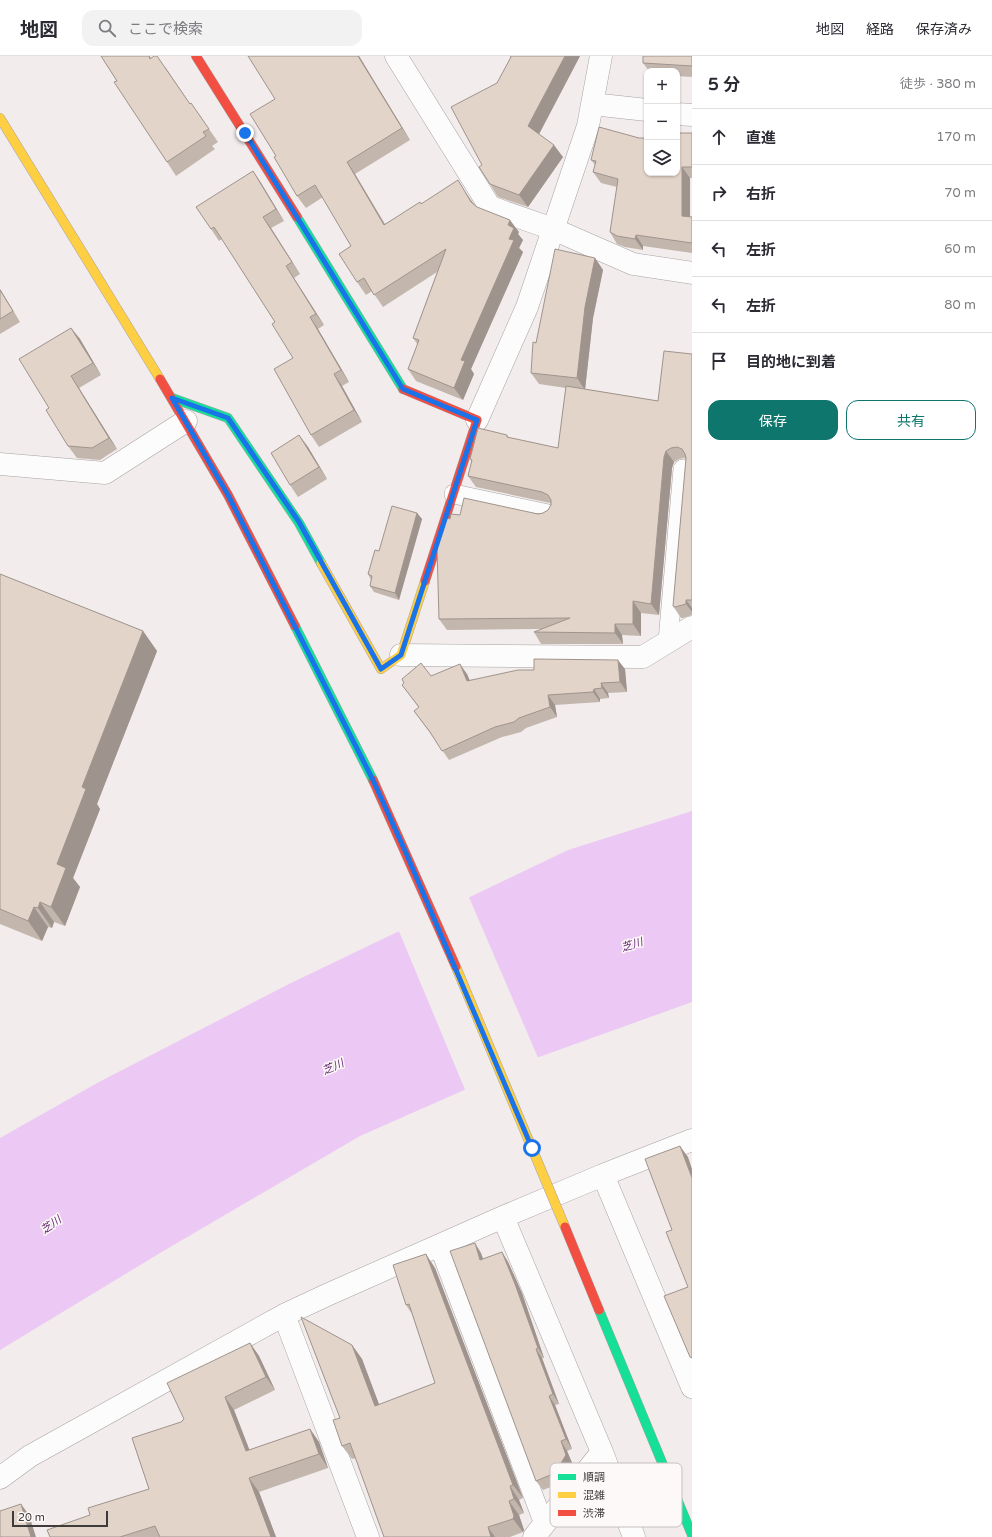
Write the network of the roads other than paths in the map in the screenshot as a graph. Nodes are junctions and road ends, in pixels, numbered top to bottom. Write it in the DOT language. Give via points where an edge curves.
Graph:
graph roads {
  1 [pos="196,56"];
  2 [pos="396,56"];
  3 [pos="601,56"];
  4 [pos="592,104"];
  5 [pos="644,110"];
  6 [pos="680,114"];
  7 [pos="692,115"];
  8 [pos="0,118"];
  9 [pos="553,229"];
  10 [pos="692,274"];
  11 [pos="172,398"];
  12 [pos="477,420"];
  13 [pos="186,421"];
  14 [pos="0,464"];
  15 [pos="683,469"];
  16 [pos="454,494"];
  17 [pos="548,514"];
  18 [pos="692,626"];
  19 [pos="668,641"];
  20 [pos="401,655"];
  21 [pos="692,1140"];
  22 [pos="603,1175"];
  23 [pos="503,1217"];
  24 [pos="438,1246"];
  25 [pos="284,1315"];
  26 [pos="692,1387"];
  27 [pos="602,1452"];
  28 [pos="593,1463"];
  29 [pos="606,1463"];
  30 [pos="662,1463"];
  31 [pos="0,1478"];
  32 [pos="682,1511"];
  33 [pos="550,1516"];
  34 [pos="630,1527"];
  35 [pos="539,1530"];
  36 [pos="692,1535"];
  37 [pos="368,1537"];
  38 [pos="634,1537"];
  1 -- 12 [label="street" via="403,389"];
  2 -- 9 [label="street" via="490,207"];
  3 -- 4 [label="street"];
  4 -- 5 [label="street"];
  4 -- 9 [label="street" via="588,126"];
  6 -- 7 [label="street"];
  8 -- 11 [label="street"];
  9 -- 10 [label="street" via="634,264"];
  9 -- 12 [label="street" via="527,307"];
  11 -- 13 [label="street"];
  11 -- 20 [label="street" via="228,418 299,522 381,669"];
  12 -- 16 [label="street"];
  13 -- 14 [label="street" via="105,473"];
  13 -- 30 [label="street, bridge" via="228,495 373,780 529,1141"];
  15 -- 19 [label="lane"];
  16 -- 17 [label="lane"];
  16 -- 20 [label="street"];
  18 -- 19 [label="street"];
  19 -- 20 [label="street" via="643,657"];
  21 -- 22 [label="street"];
  22 -- 23 [label="street"];
  22 -- 26 [label="street"];
  23 -- 24 [label="street"];
  23 -- 27 [label="street"];
  24 -- 25 [label="street"];
  24 -- 35 [label="lane"];
  25 -- 31 [label="street" via="30,1456"];
  25 -- 37 [label="street"];
  27 -- 28 [label="street"];
  27 -- 29 [label="street"];
  32 -- 36 [label="street, bridge"];
  33 -- 35 [label="street"];
  34 -- 38 [label="street"];
}
